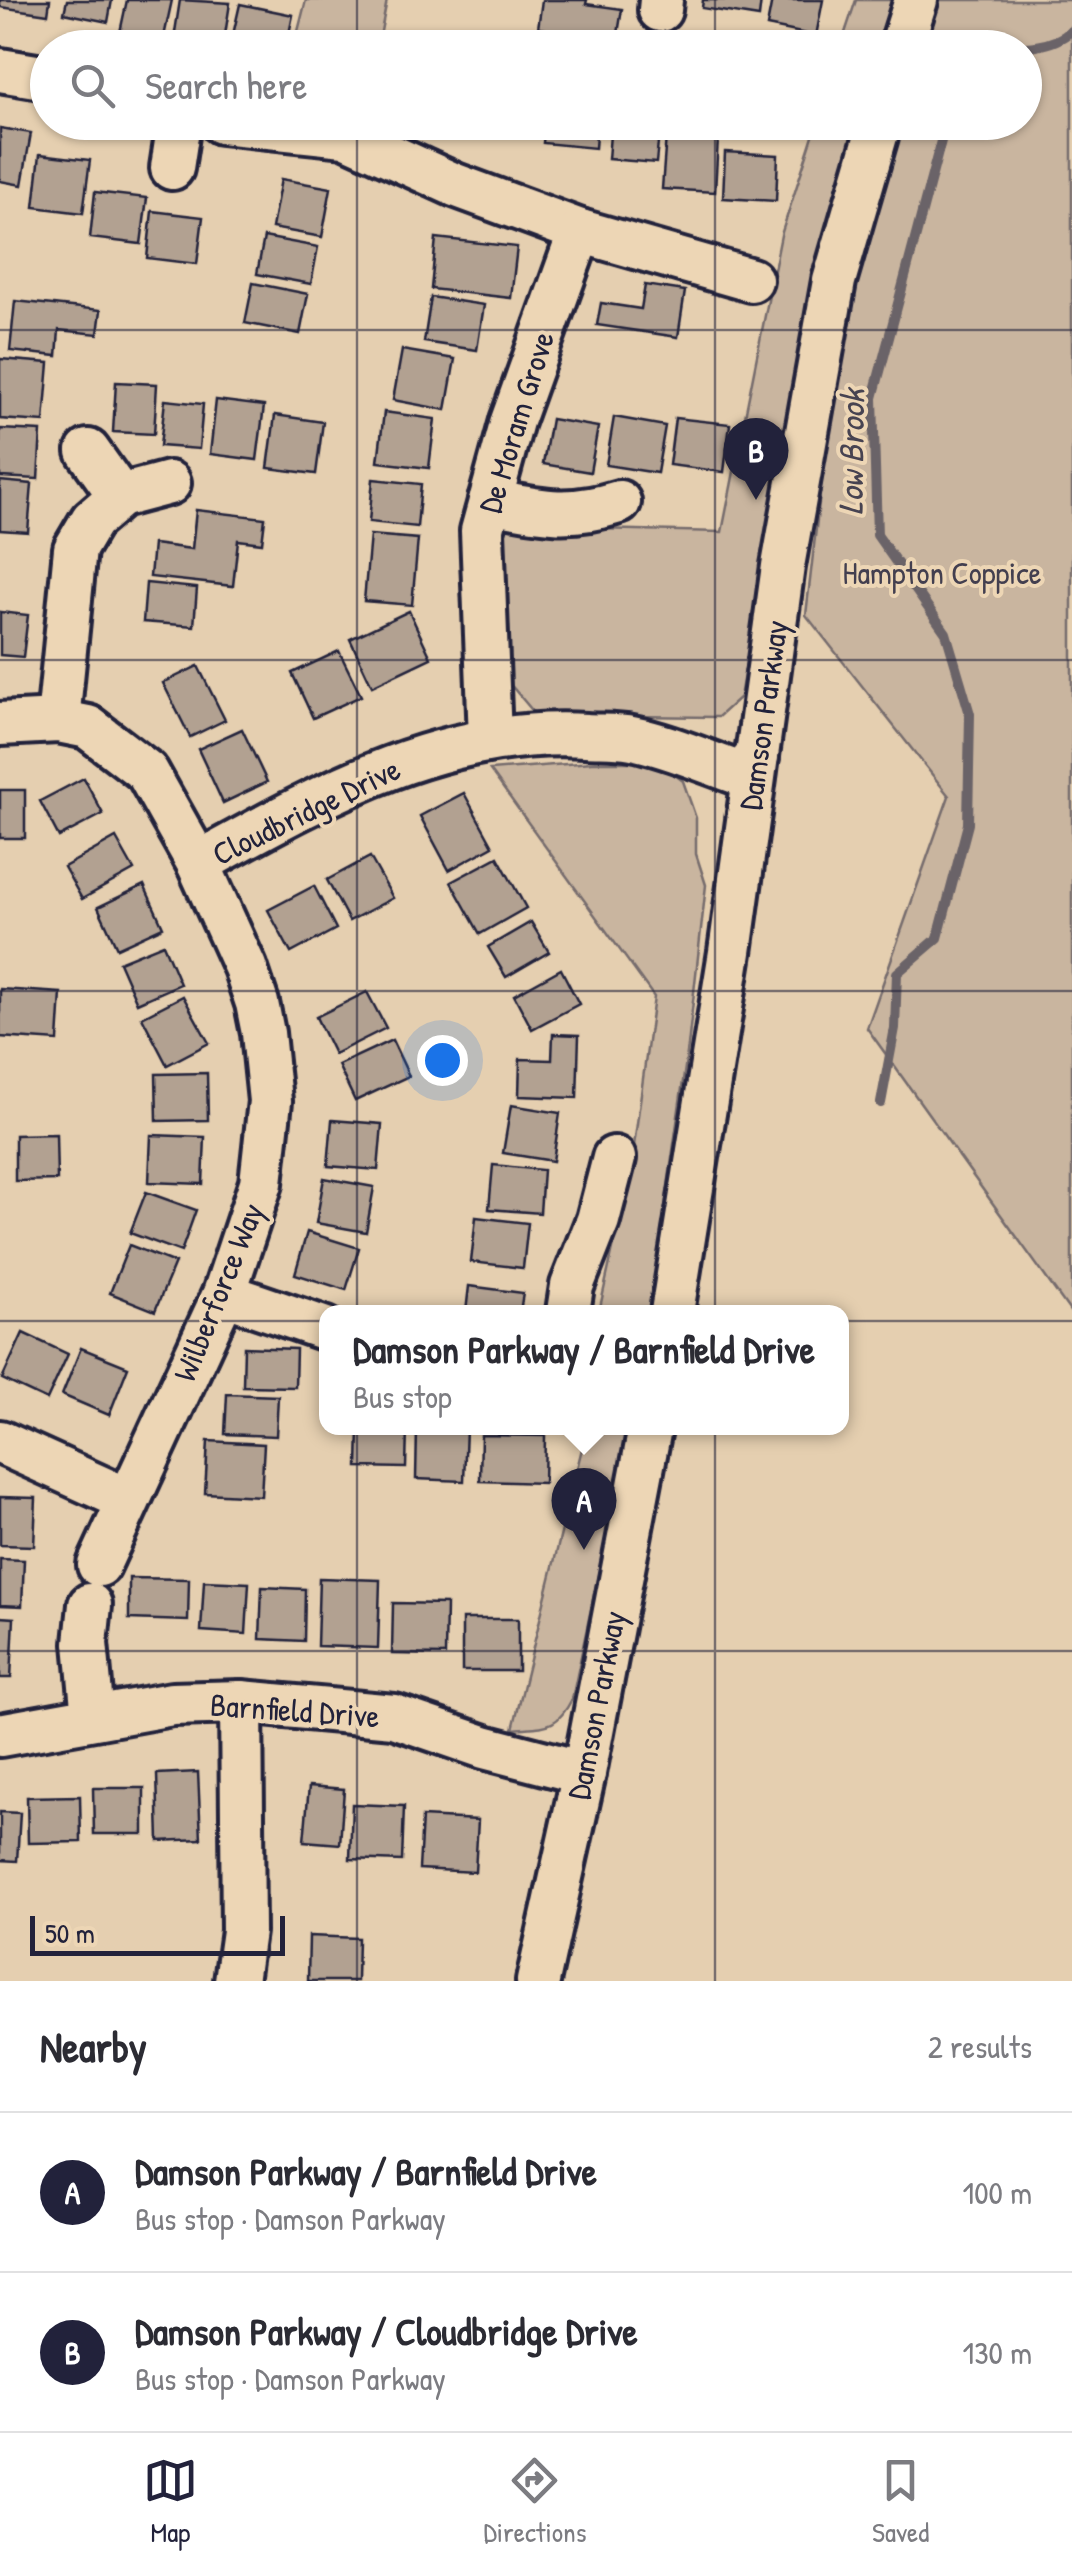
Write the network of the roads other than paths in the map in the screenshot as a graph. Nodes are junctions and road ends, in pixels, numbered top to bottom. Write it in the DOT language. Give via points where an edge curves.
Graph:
graph roads {
  1 [pos="916,0"];
  2 [pos="907,30"];
  3 [pos="0,70"];
  4 [pos="30,75"];
  5 [pos="176,140"];
  6 [pos="356,140"];
  7 [pos="875,140"];
  8 [pos="172,168"];
  9 [pos="580,230"];
  10 [pos="751,280"];
  11 [pos="88,451"];
  12 [pos="169,483"];
  13 [pos="120,496"];
  14 [pos="490,501"];
  15 [pos="619,502"];
  16 [pos="58,721"];
  17 [pos="0,724"];
  18 [pos="490,738"];
  19 [pos="758,756"];
  20 [pos="198,863"];
  21 [pos="614,1158"];
  22 [pos="224,1294"];
  23 [pos="569,1305"];
  24 [pos="673,1305"];
  25 [pos="319,1327"];
  26 [pos="649,1435"];
  27 [pos="0,1442"];
  28 [pos="128,1500"];
  29 [pos="241,1702"];
  30 [pos="92,1717"];
  31 [pos="0,1735"];
  32 [pos="584,1773"];
  33 [pos="236,1981"];
  34 [pos="538,1981"];
  1 -- 2 [label="street"];
  3 -- 4 [label="street"];
  5 -- 8 [label="street"];
  6 -- 9 [label="street" via="454,185"];
  7 -- 19 [label="street, Damson Parkway" via="834,281 783,566"];
  9 -- 10 [label="street"];
  9 -- 14 [label="street, De Moram Grove"];
  11 -- 13 [label="street"];
  12 -- 13 [label="street"];
  13 -- 16 [label="street" via="92,520 75,549"];
  14 -- 15 [label="street" via="585,513"];
  14 -- 18 [label="street, De Moram Grove" via="482,531"];
  16 -- 17 [label="street, Wilberforce Way"];
  16 -- 20 [label="street, Wilberforce Way" via="88,726 146,772"];
  18 -- 19 [label="street, Cloudbridge Drive" via="632,738 741,774"];
  18 -- 20 [label="street, Cloudbridge Drive" via="346,784"];
  19 -- 24 [label="street, Damson Parkway"];
  20 -- 22 [label="street, Wilberforce Way" via="257,1002 270,1100 261,1183"];
  21 -- 23 [label="street"];
  22 -- 25 [label="street"];
  22 -- 28 [label="street, Wilberforce Way"];
  26 -- 32 [label="street, Damson Parkway"];
  27 -- 28 [label="street"];
  28 -- 30 [label="street, Wilberforce Way" via="95,1585 86,1643"];
  29 -- 30 [label="street, Barnfield Drive"];
  29 -- 32 [label="street, Barnfield Drive" via="394,1716"];
  29 -- 33 [label="street" via="244,1931"];
  30 -- 31 [label="street, Barnfield Drive"];
  32 -- 34 [label="street, Damson Parkway"];
}
